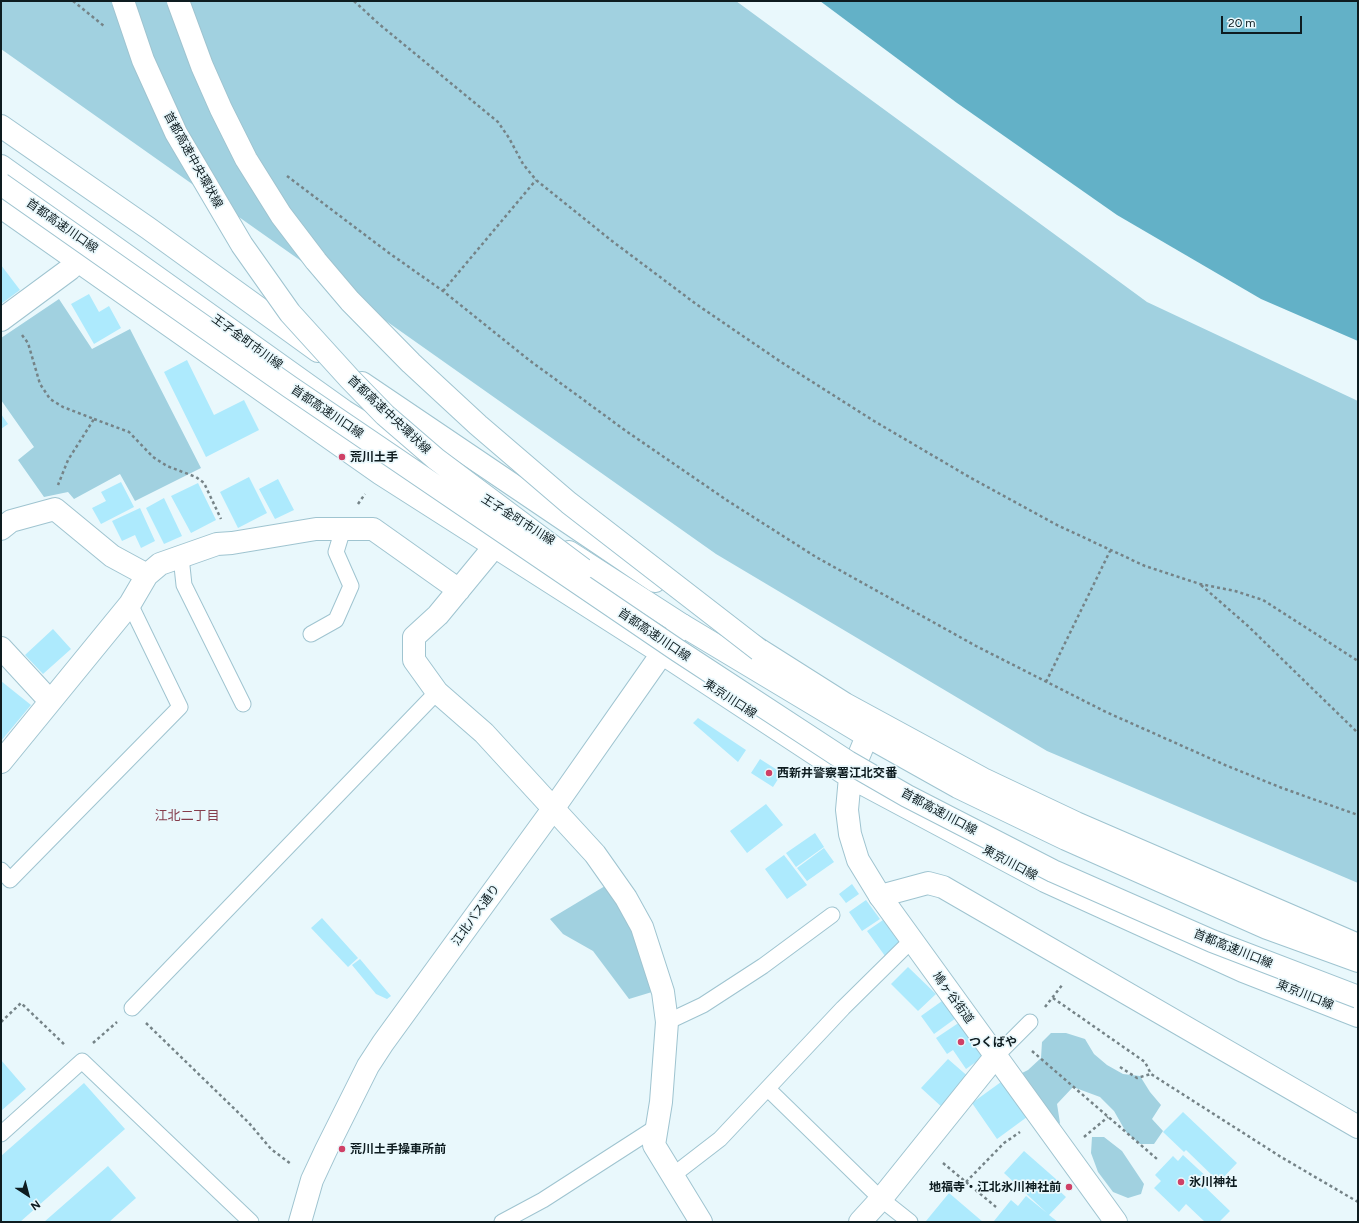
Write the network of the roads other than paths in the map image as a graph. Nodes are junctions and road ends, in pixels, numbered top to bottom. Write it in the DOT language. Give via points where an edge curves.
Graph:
graph roads {
  1 [pos="123,1"];
  2 [pos="178,1"];
  3 [pos="1,126"];
  4 [pos="1,166"];
  5 [pos="1,184"];
  6 [pos="1,207"];
  7 [pos="84,226"];
  8 [pos="74,259"];
  9 [pos="5,317"];
  10 [pos="1,529"];
  11 [pos="343,529"];
  12 [pos="494,547"];
  13 [pos="182,557"];
  14 [pos="146,575"];
  15 [pos="460,590"];
  16 [pos="130,604"];
  17 [pos="682,625"];
  18 [pos="310,634"];
  19 [pos="1,648"];
  20 [pos="759,650"];
  21 [pos="663,654"];
  22 [pos="437,692"];
  23 [pos="50,701"];
  24 [pos="243,704"];
  25 [pos="782,720"];
  26 [pos="867,736"];
  27 [pos="1,762"];
  28 [pos="850,777"];
  29 [pos="553,809"];
  30 [pos="1,870"];
  31 [pos="880,896"];
  32 [pos="832,915"];
  33 [pos="912,940"];
  34 [pos="1358,945"];
  35 [pos="1358,961"];
  36 [pos="1358,997"];
  37 [pos="132,1008"];
  38 [pos="1358,1016"];
  39 [pos="667,1022"];
  40 [pos="1030,1022"];
  41 [pos="995,1057"];
  42 [pos="768,1089"];
  43 [pos="658,1126"];
  44 [pos="1358,1127"];
  45 [pos="1,1134"];
  46 [pos="672,1176"];
  47 [pos="881,1200"];
  48 [pos="251,1222"];
  49 [pos="300,1222"];
  50 [pos="502,1222"];
  51 [pos="700,1222"];
  52 [pos="860,1222"];
  53 [pos="910,1222"];
  54 [pos="1116,1222"];
  1 -- 25 [label="main road, 首都高速中央環状線, bridge" via="155,89 203,182 264,278 319,346 385,415 436,459"];
  2 -- 20 [label="main road, bridge" via="202,66 246,159 281,215 350,301 478,425 569,503"];
  3 -- 20 [label="main road, bridge" via="148,228 383,398"];
  4 -- 7 [label="main road, 王子金町市川線"];
  5 -- 25 [label="main road, 首都高速川口線, bridge" via="296,391"];
  6 -- 8 [label="main road"];
  7 -- 8 [label="main road"];
  7 -- 17 [label="main road, 王子金町市川線" via="344,412"];
  8 -- 9 [label="main road" via="70,269"];
  8 -- 12 [label="main road" via="381,474"];
  10 -- 14 [label="main road" via="11,521 55,510 112,556"];
  11 -- 13 [label="main road" via="316,529 216,544"];
  11 -- 15 [label="main road" via="373,529"];
  11 -- 18 [label="lane" via="336,552 351,586 336,620"];
  12 -- 15 [label="main road"];
  12 -- 21 [label="main road"];
  13 -- 14 [label="main road" via="160,564"];
  13 -- 24 [label="lane" via="184,585"];
  14 -- 16 [label="main road"];
  15 -- 22 [label="main road" via="414,637 414,660"];
  16 -- 23 [label="main road"];
  16 -- 30 [label="lane" via="180,707 10,880"];
  17 -- 21 [label="main road, 江北バス通り"];
  17 -- 26 [label="main road"];
  19 -- 23 [label="main road"];
  20 -- 34 [label="main road" via="845,704 983,778 1076,823"];
  21 -- 28 [label="main road, 東京川口線"];
  21 -- 29 [label="main road, 江北バス通り"];
  22 -- 29 [label="main road" via="484,732"];
  22 -- 37 [label="lane"];
  23 -- 27 [label="main road"];
  25 -- 36 [label="main road, 首都高速川口線, bridge" via="907,796 1053,871 1212,941"];
  26 -- 28 [label="main road, 鳩ヶ谷街道"];
  26 -- 35 [label="main road" via="958,787 1066,839 1268,928"];
  28 -- 31 [label="main road, 鳩ヶ谷街道" via="847,810 850,834 858,860"];
  28 -- 38 [label="main road, 東京川口線" via="1045,881 1243,971"];
  29 -- 39 [label="main road" via="595,854 626,898 642,927 663,992"];
  29 -- 49 [label="main road, 江北バス通り" via="368,1066 312,1180"];
  31 -- 33 [label="main road, 鳩ヶ谷街道"];
  31 -- 44 [label="main road" via="928,882 944,887"];
  32 -- 39 [label="lane" via="763,966 702,1005"];
  33 -- 41 [label="main road, 鳩ヶ谷街道"];
  33 -- 42 [label="lane" via="843,1008"];
  39 -- 43 [label="main road"];
  40 -- 41 [label="lane"];
  41 -- 47 [label="main road"];
  41 -- 54 [label="main road, 鳩ヶ谷街道"];
  42 -- 46 [label="lane" via="720,1139"];
  42 -- 47 [label="lane"];
  43 -- 46 [label="main road" via="654,1146"];
  43 -- 50 [label="lane" via="544,1200"];
  45 -- 48 [label="lane" via="82,1061"];
  46 -- 51 [label="main road"];
  47 -- 52 [label="main road"];
  47 -- 53 [label="lane"];
}
